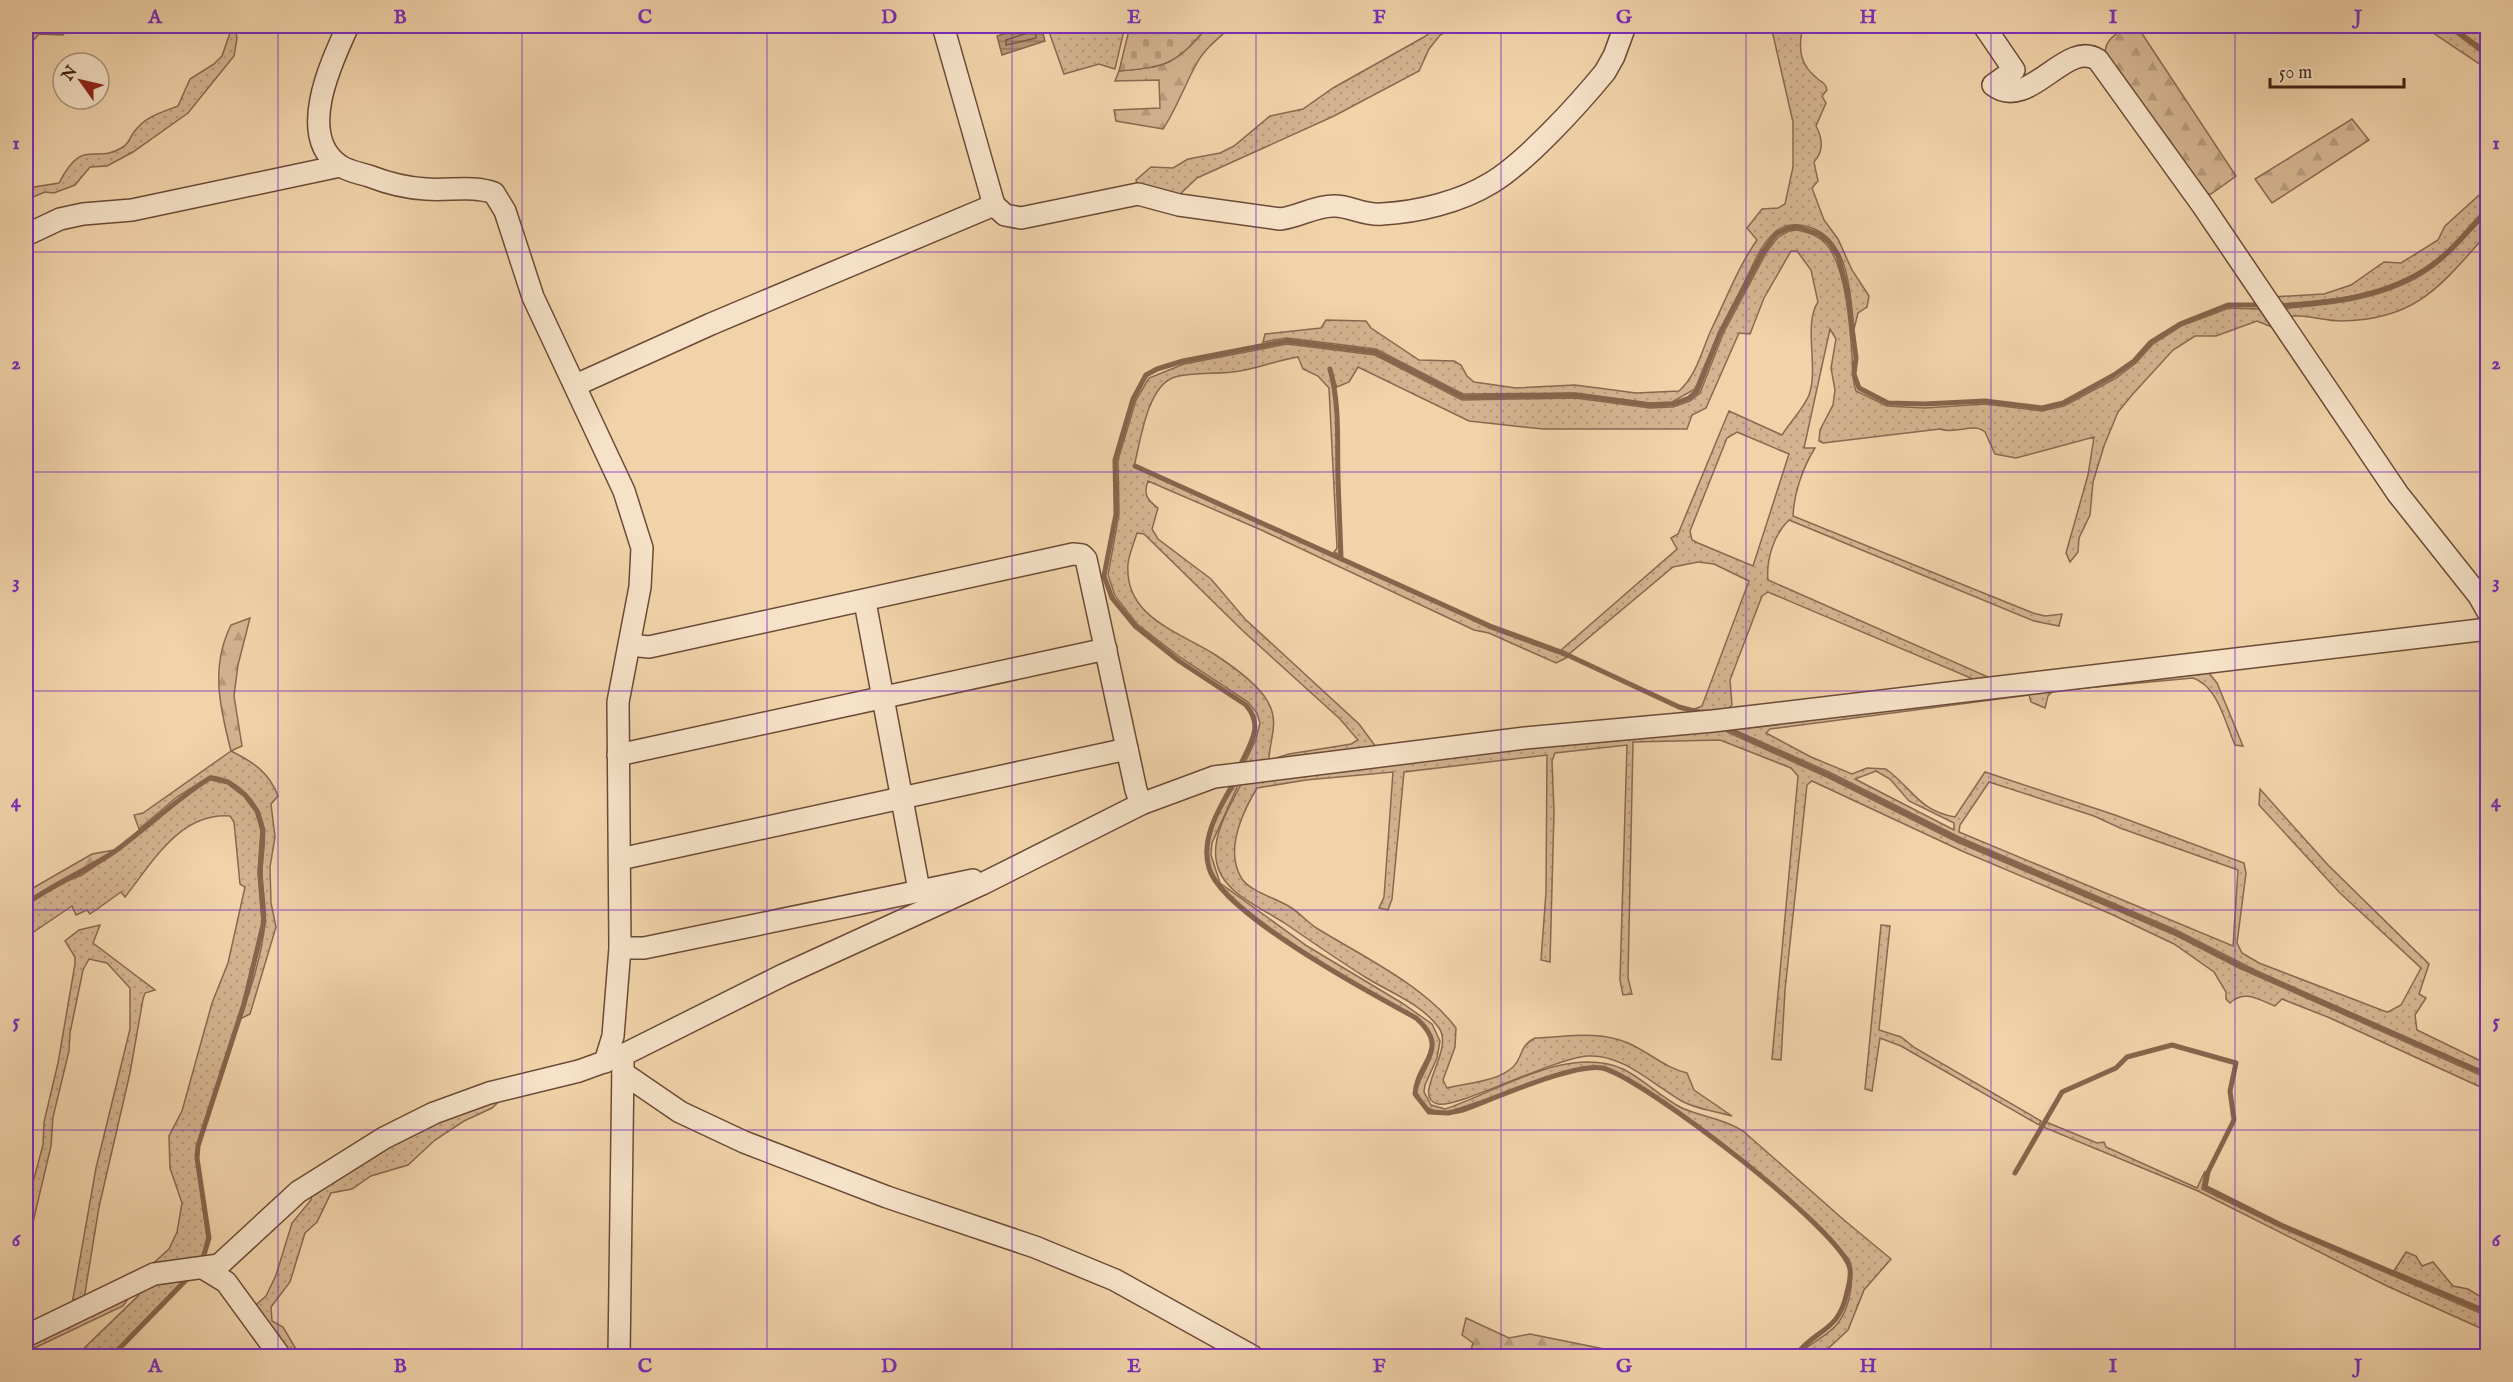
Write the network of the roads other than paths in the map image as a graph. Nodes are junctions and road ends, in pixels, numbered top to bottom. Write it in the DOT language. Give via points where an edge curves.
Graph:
graph roads {
  1 [pos="348,26"];
  2 [pos="944,26"];
  3 [pos="1625,26"];
  4 [pos="1984,26"];
  5 [pos="340,166"];
  6 [pos="994,205"];
  7 [pos="26,235"];
  8 [pos="576,385"];
  9 [pos="865,602"];
  10 [pos="2487,612"];
  11 [pos="2487,629"];
  12 [pos="630,645"];
  13 [pos="1106,648"];
  14 [pos="883,697"];
  15 [pos="1127,750"];
  16 [pos="618,755"];
  17 [pos="902,798"];
  18 [pos="1141,804"];
  19 [pos="620,859"];
  20 [pos="982,884"];
  21 [pos="919,890"];
  22 [pos="620,948"];
  23 [pos="617,1064"];
  24 [pos="203,1268"];
  25 [pos="26,1336"];
  26 [pos="280,1356"];
  27 [pos="619,1356"];
  28 [pos="1252,1356"];
  1 -- 5 [label="street" via="326,79 320,105 324,147"];
  2 -- 6 [label="street"];
  3 -- 6 [label="street" via="1605,72 1523,159 1492,183 1440,204 1379,215 1330,206 1297,218 1280,219 1179,205 1138,194 1021,218 1005,215"];
  4 -- 10 [label="street" via="2014,70 1993,85 2000,91 2012,93 2024,88 2067,62 2087,56 2098,60 2203,206 2398,494 2479,596"];
  5 -- 7 [label="street" via="143,208 82,214 60,219"];
  5 -- 8 [label="street" via="391,184 494,193 505,211 533,297"];
  6 -- 8 [label="street"];
  8 -- 12 [label="street" via="624,491 642,548"];
  9 -- 12 [label="street" via="649,647"];
  9 -- 13 [label="street" via="1082,555"];
  9 -- 14 [label="street"];
  11 -- 18 [label="street" via="1713,721 1324,762 1214,777"];
  12 -- 16 [label="street" via="618,702"];
  13 -- 14 [label="street"];
  13 -- 15 [label="street"];
  14 -- 16 [label="street"];
  14 -- 17 [label="street"];
  15 -- 17 [label="street"];
  15 -- 18 [label="street"];
  16 -- 19 [label="street"];
  17 -- 19 [label="street"];
  17 -- 21 [label="street"];
  18 -- 20 [label="street"];
  19 -- 22 [label="street"];
  20 -- 21 [label="street" via="972,880"];
  20 -- 23 [label="street" via="783,975"];
  21 -- 22 [label="street" via="644,948"];
  22 -- 23 [label="street" via="613,1036"];
  23 -- 24 [label="street" via="472,1099 434,1113 384,1138 298,1192 237,1251 219,1265"];
  23 -- 27 [label="street"];
  23 -- 28 [label="street" via="680,1112 744,1142 1035,1247 1115,1280"];
  24 -- 25 [label="street" via="154,1274"];
  24 -- 26 [label="street" via="226,1282"];
}
